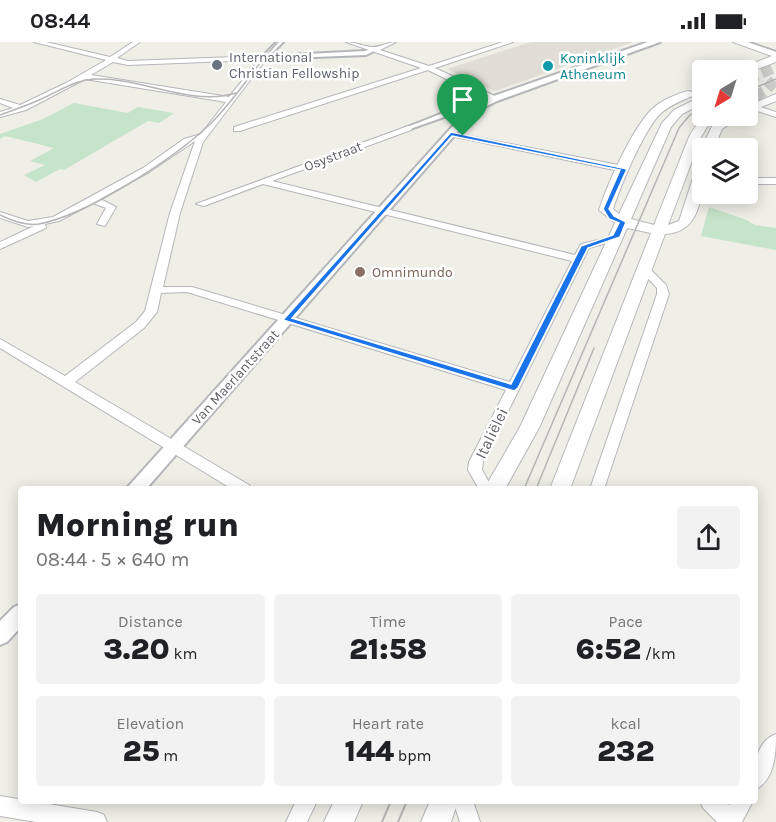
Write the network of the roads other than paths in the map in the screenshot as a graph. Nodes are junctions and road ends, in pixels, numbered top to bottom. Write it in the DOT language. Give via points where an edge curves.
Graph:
graph roads {
  1 [pos="37,42"];
  2 [pos="137,42"];
  3 [pos="280,42"];
  4 [pos="349,42"];
  5 [pos="393,42"];
  6 [pos="510,42"];
  7 [pos="656,42"];
  8 [pos="738,42"];
  9 [pos="373,50"];
  10 [pos="775,55"];
  11 [pos="264,58"];
  12 [pos="112,60"];
  13 [pos="758,64"];
  14 [pos="429,68"];
  15 [pos="87,77"];
  16 [pos="692,92"];
  17 [pos="776,97"];
  18 [pos="494,99"];
  19 [pos="231,100"];
  20 [pos="0,101"];
  21 [pos="758,102"];
  22 [pos="692,104"];
  23 [pos="758,107"];
  24 [pos="23,108"];
  25 [pos="466,115"];
  26 [pos="776,115"];
  27 [pos="0,116"];
  28 [pos="702,126"];
  29 [pos="408,128"];
  30 [pos="237,129"];
  31 [pos="451,134"];
  32 [pos="203,136"];
  33 [pos="651,160"];
  34 [pos="624,169"];
  35 [pos="758,181"];
  36 [pos="776,181"];
  37 [pos="265,182"];
  38 [pos="614,192"];
  39 [pos="94,200"];
  40 [pos="692,202"];
  41 [pos="201,204"];
  42 [pos="382,212"];
  43 [pos="0,215"];
  44 [pos="63,217"];
  45 [pos="102,224"];
  46 [pos="619,229"];
  47 [pos="659,230"];
  48 [pos="0,246"];
  49 [pos="578,259"];
  50 [pos="644,269"];
  51 [pos="158,290"];
  52 [pos="287,320"];
  53 [pos="0,343"];
  54 [pos="65,383"];
  55 [pos="514,388"];
  56 [pos="172,448"];
  57 [pos="138,486"];
  58 [pos="239,486"];
  59 [pos="484,486"];
  60 [pos="496,486"];
  61 [pos="561,486"];
  62 [pos="598,486"];
  63 [pos="18,616"];
  64 [pos="0,635"];
  65 [pos="776,743"];
  66 [pos="758,773"];
  67 [pos="305,804"];
  68 [pos="348,804"];
  69 [pos="443,804"];
  70 [pos="464,804"];
  71 [pos="713,804"];
  72 [pos="741,804"];
  73 [pos="0,806"];
  74 [pos="97,822"];
  75 [pos="296,822"];
  76 [pos="339,822"];
  77 [pos="436,822"];
  78 [pos="470,822"];
  79 [pos="731,822"];
  1 -- 12 [label="street"];
  2 -- 12 [label="street"];
  3 -- 11 [label="street"];
  4 -- 9 [label="street"];
  5 -- 9 [label="street"];
  6 -- 14 [label="street"];
  7 -- 18 [label="street"];
  8 -- 10 [label="main road"];
  9 -- 11 [label="street"];
  9 -- 14 [label="street"];
  10 -- 13 [label="main road"];
  11 -- 12 [label="street" via="128,63"];
  11 -- 19 [label="street"];
  12 -- 15 [label="street"];
  14 -- 18 [label="street"];
  14 -- 30 [label="street"];
  15 -- 19 [label="street"];
  15 -- 24 [label="street"];
  16 -- 34 [label="main road" via="656,112"];
  17 -- 21 [label="main road"];
  18 -- 25 [label="street, Van Maerlantstraat"];
  19 -- 32 [label="street"];
  20 -- 24 [label="street"];
  22 -- 33 [label="main road, Italiëlei" via="669,122"];
  23 -- 26 [label="street"];
  24 -- 27 [label="street"];
  25 -- 29 [label="street, Osystraat" via="443,115"];
  25 -- 31 [label="street, Van Maerlantstraat"];
  28 -- 47 [label="main road"];
  29 -- 37 [label="street, Osystraat"];
  31 -- 34 [label="street"];
  31 -- 42 [label="street, Van Maerlantstraat"];
  32 -- 39 [label="street" via="187,141"];
  32 -- 51 [label="street" via="175,213"];
  33 -- 38 [label="main road"];
  33 -- 46 [label="main road, Italiëlei"];
  34 -- 38 [label="main road"];
  35 -- 36 [label="street"];
  37 -- 41 [label="street, Osystraat"];
  37 -- 42 [label="street"];
  38 -- 46 [label="main road" via="606,210"];
  39 -- 44 [label="street"];
  39 -- 45 [label="street" via="111,207"];
  40 -- 47 [label="main road" via="683,226"];
  42 -- 49 [label="street"];
  42 -- 52 [label="street, Van Maerlantstraat"];
  43 -- 44 [label="street" via="36,224"];
  44 -- 48 [label="street"];
  46 -- 47 [label="main road, Italiëlei"];
  46 -- 49 [label="street, Italiëlei" via="586,245"];
  46 -- 60 [label="main road, Italiëlei" via="529,428"];
  47 -- 50 [label="main road"];
  49 -- 55 [label="street, Italiëlei"];
  50 -- 61 [label="main road"];
  50 -- 62 [label="street" via="663,294"];
  51 -- 52 [label="street" via="188,289"];
  51 -- 54 [label="street" via="147,318"];
  52 -- 55 [label="street"];
  52 -- 56 [label="street, Van Maerlantstraat"];
  53 -- 54 [label="street"];
  54 -- 56 [label="street"];
  55 -- 59 [label="street, Italiëlei" via="476,462"];
  56 -- 57 [label="street, Van Maerlantstraat"];
  56 -- 58 [label="street"];
  63 -- 64 [label="street"];
  65 -- 66 [label="street"];
  67 -- 75 [label="street"];
  68 -- 76 [label="main road"];
  69 -- 77 [label="main road"];
  70 -- 78 [label="street"];
  71 -- 79 [label="street"];
  72 -- 79 [label="street"];
  73 -- 74 [label="street"];
}
